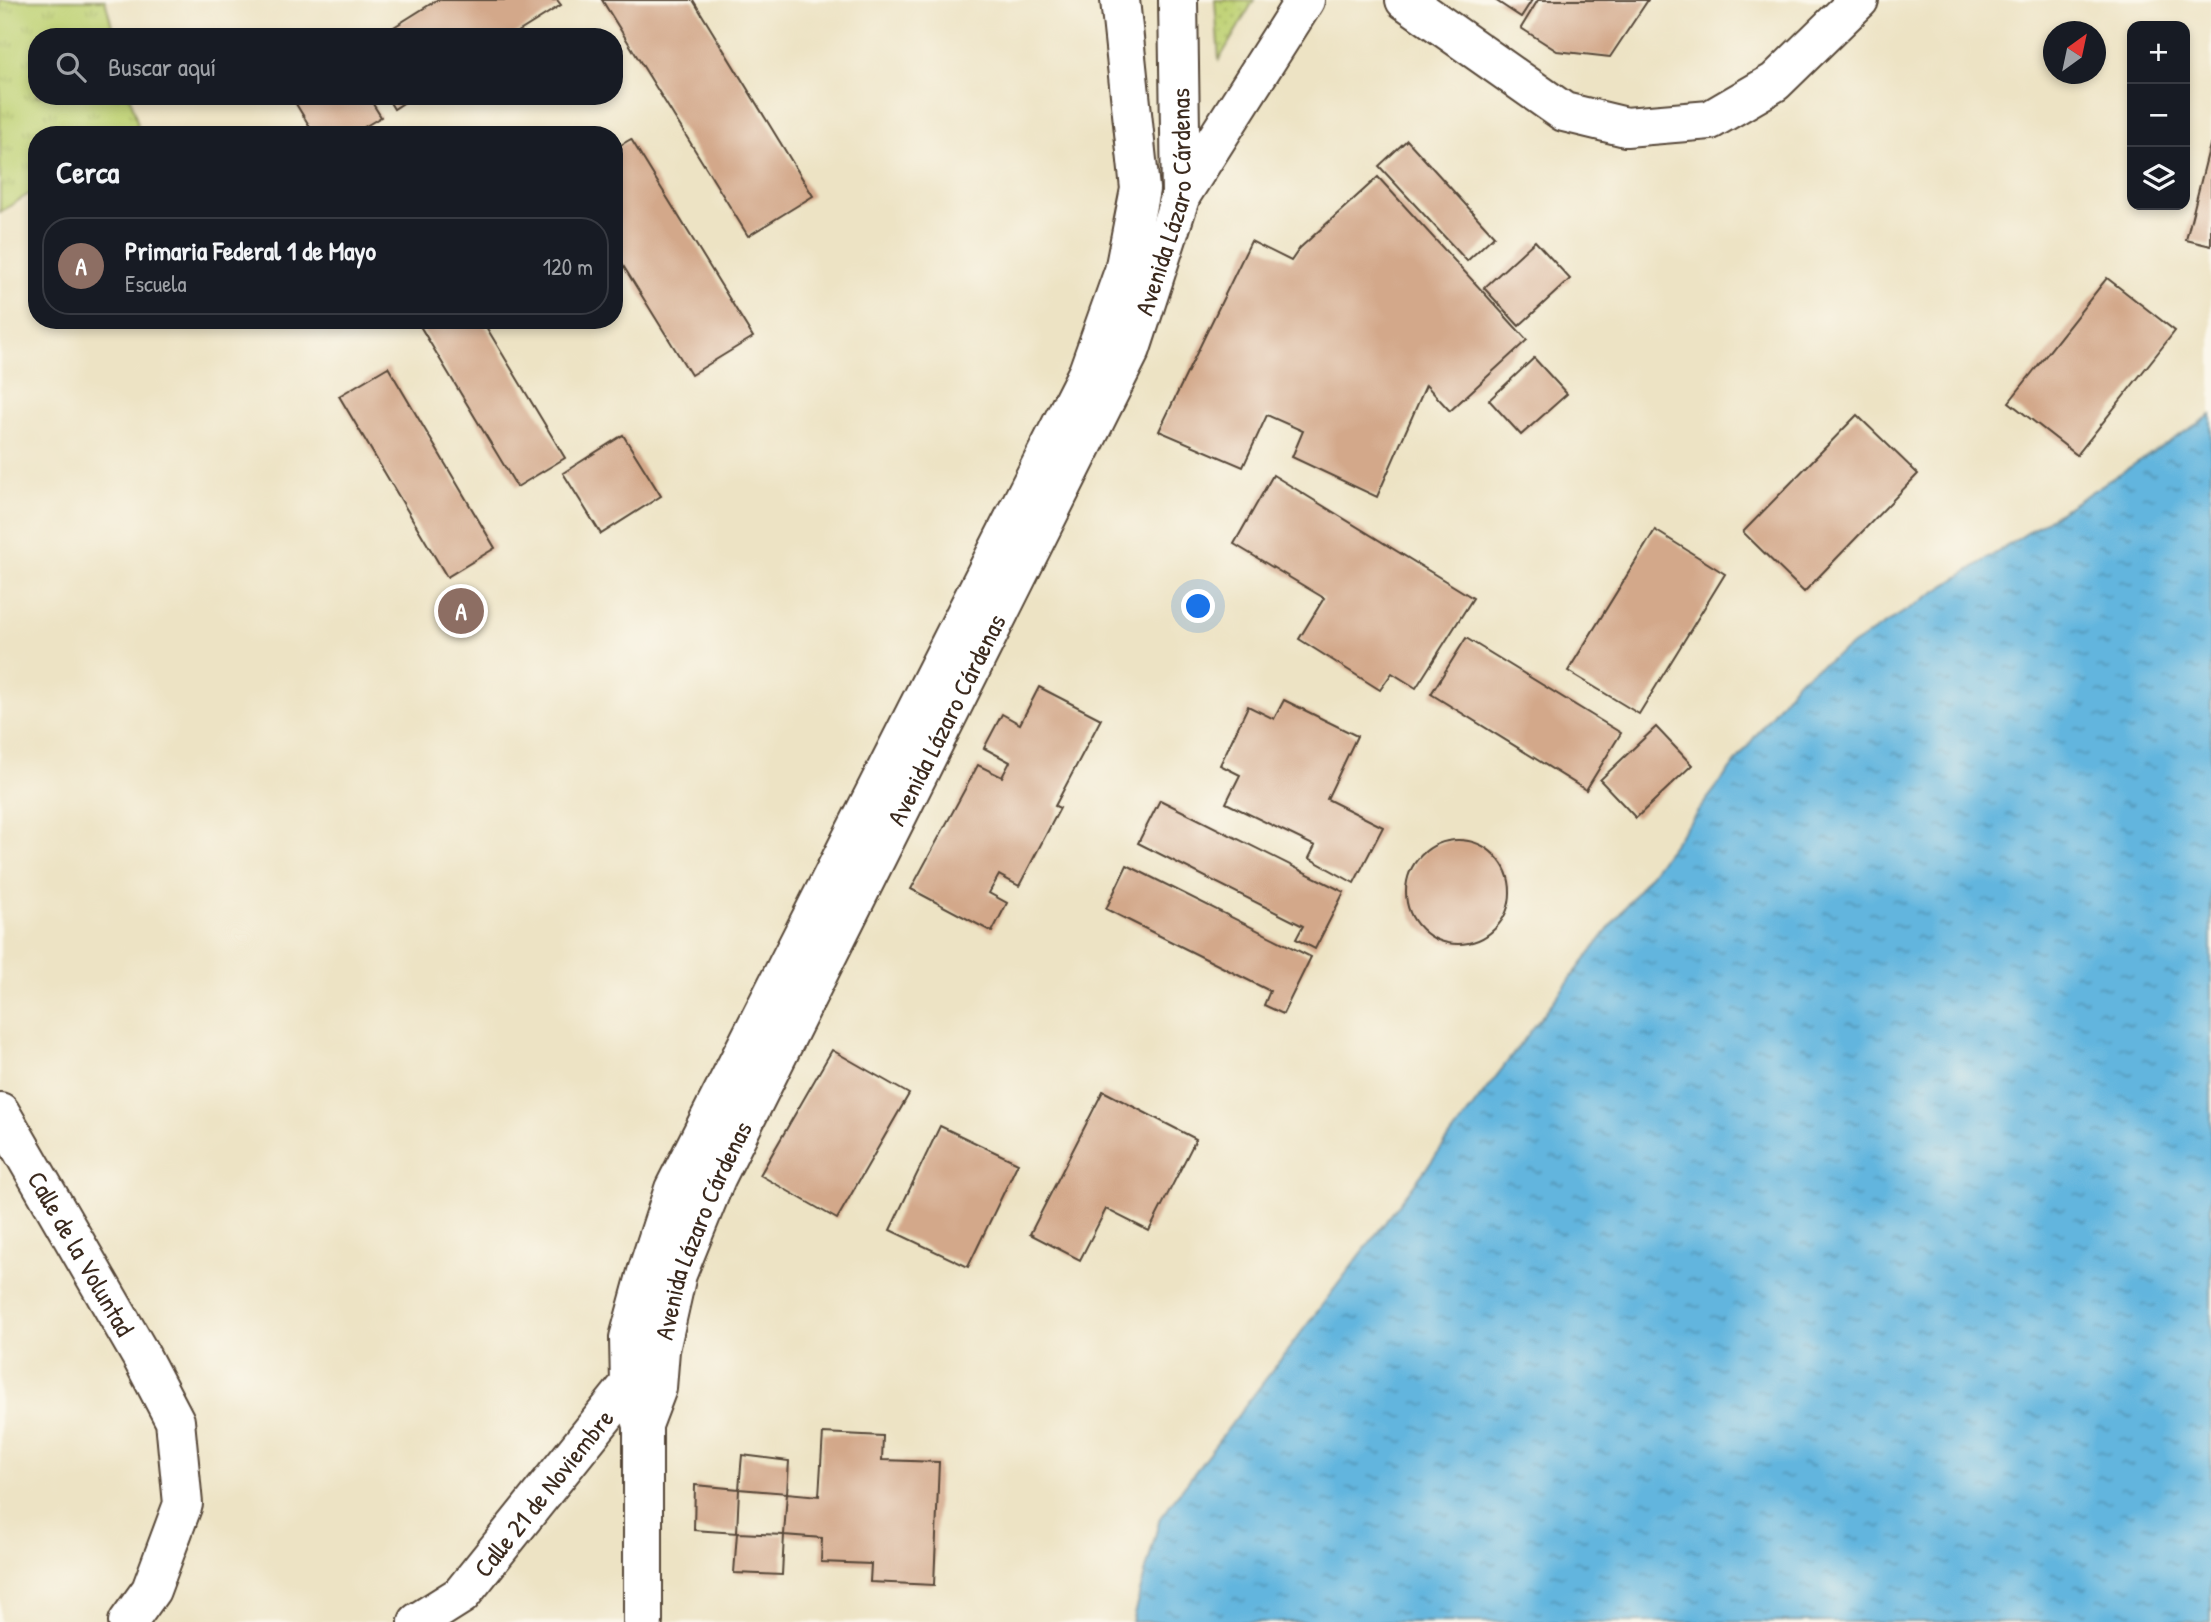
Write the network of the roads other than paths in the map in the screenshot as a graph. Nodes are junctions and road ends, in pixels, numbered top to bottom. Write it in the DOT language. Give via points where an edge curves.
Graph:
graph roads {
  1 [pos="1120,0"];
  2 [pos="1178,0"];
  3 [pos="1305,0"];
  4 [pos="1405,0"];
  5 [pos="1859,0"];
  6 [pos="1181,195"];
  7 [pos="0,1112"];
  8 [pos="643,1386"];
  9 [pos="460,1609"];
  10 [pos="128,1622"];
  11 [pos="418,1622"];
  12 [pos="643,1622"];
  1 -- 8 [label="street, Avenida Lázaro Cárdenas" via="1140,189 1124,271 1088,372 674,1189 629,1338"];
  2 -- 6 [label="street, Avenida Lázaro Cárdenas"];
  3 -- 6 [label="street"];
  4 -- 5 [label="street" via="1564,112 1626,127 1710,121 1775,82"];
  6 -- 8 [label="street, Avenida Lázaro Cárdenas" via="1131,349 716,1178 677,1274 660,1350"];
  7 -- 10 [label="street, Calle de la Voluntad" via="175,1421 183,1504 151,1590"];
  8 -- 9 [label="street, Calle 21 de Noviembre"];
  8 -- 12 [label="street, Avenida Lázaro Cárdenas"];
  9 -- 11 [label="street, Calle 21 de Noviembre"];
}
